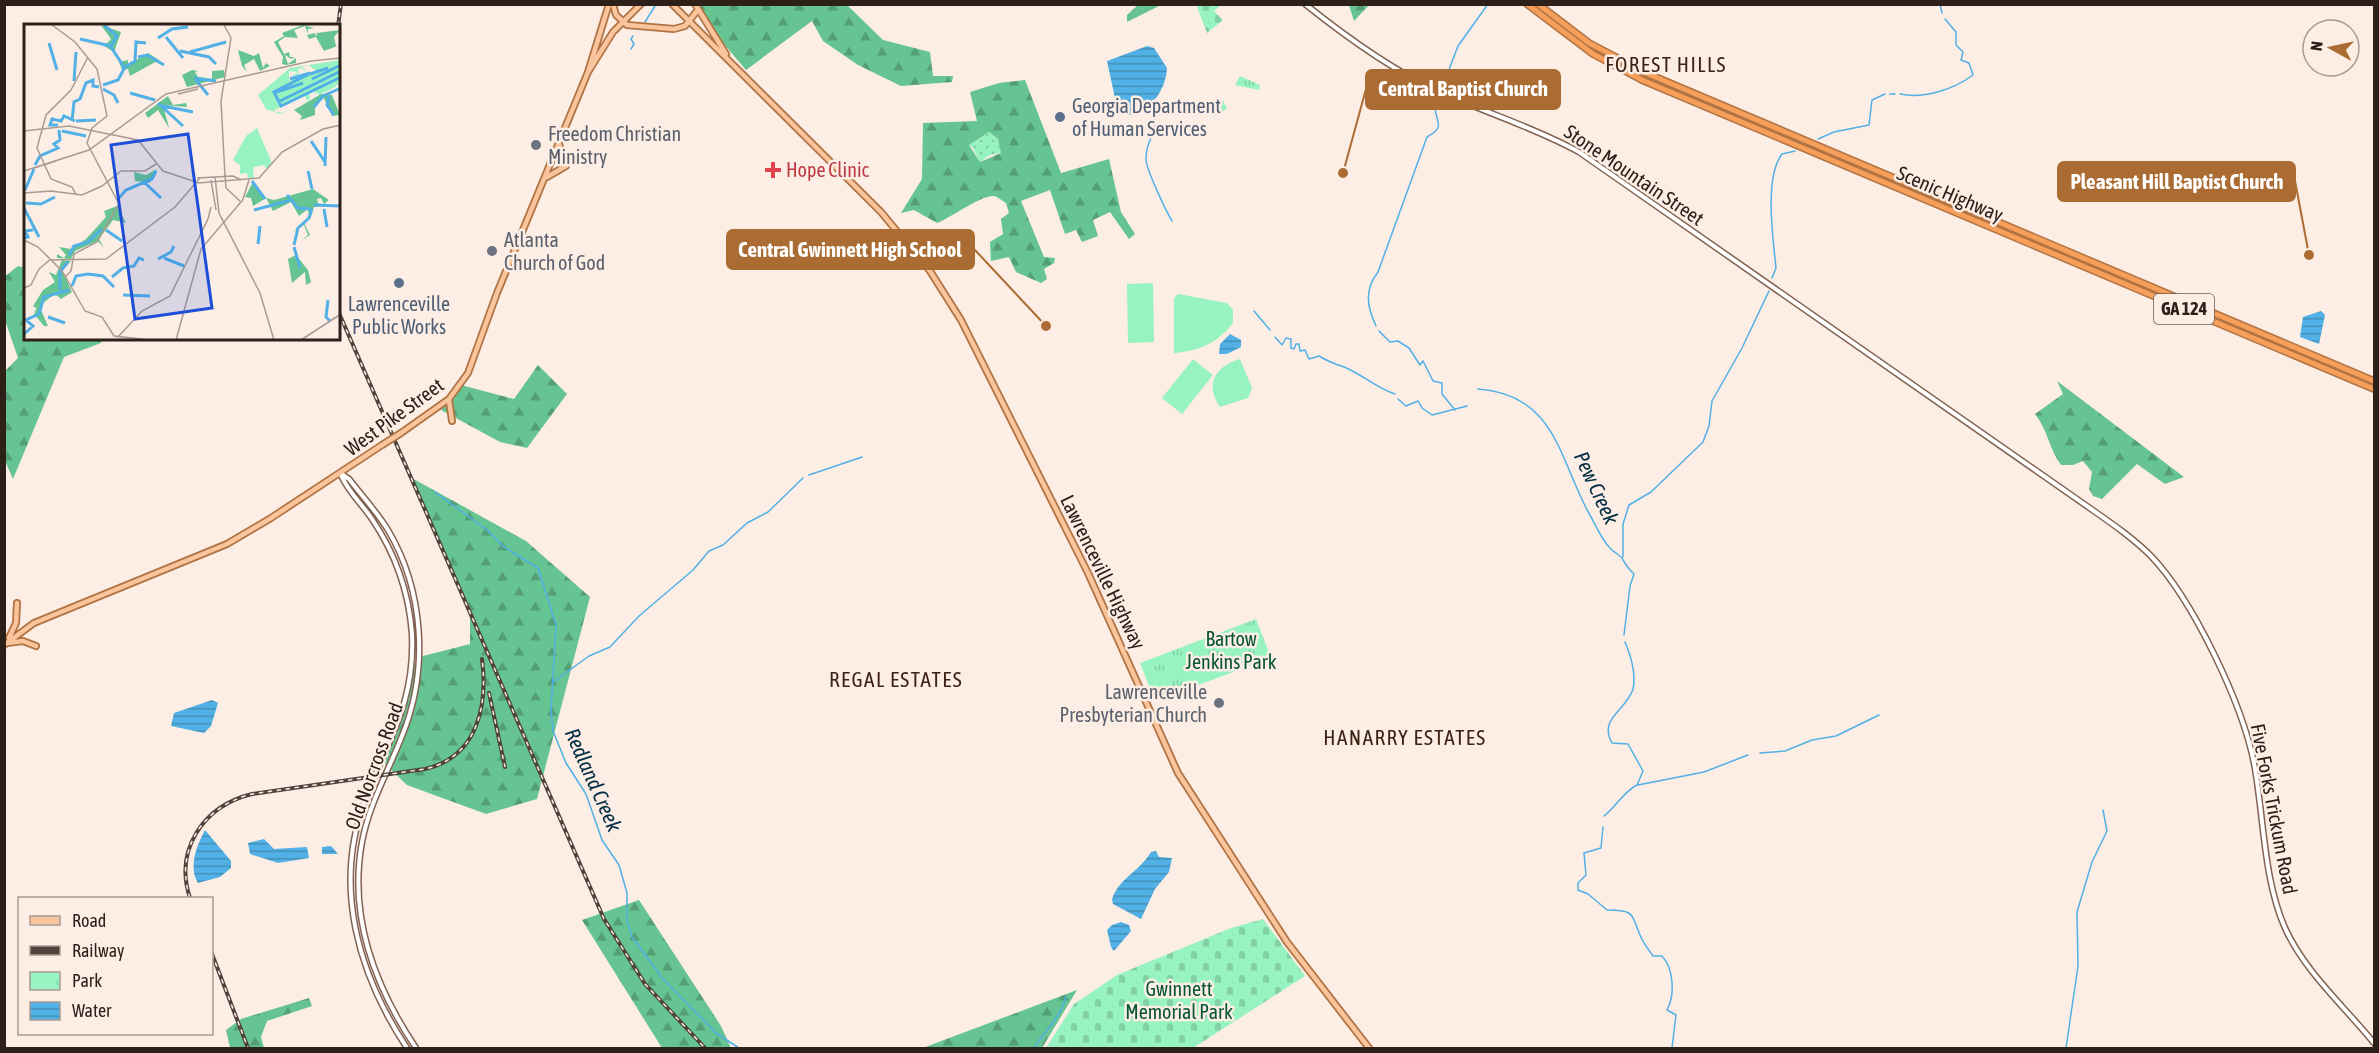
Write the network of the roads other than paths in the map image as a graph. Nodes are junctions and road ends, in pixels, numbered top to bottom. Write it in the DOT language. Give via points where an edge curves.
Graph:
graph roads {
  1 [pos="611,4"];
  2 [pos="641,4"];
  3 [pos="672,4"];
  4 [pos="694,4"];
  5 [pos="1305,4"];
  6 [pos="1527,4"];
  7 [pos="1538,4"];
  8 [pos="697,11"];
  9 [pos="688,21"];
  10 [pos="623,22"];
  11 [pos="731,61"];
  12 [pos="588,72"];
  13 [pos="559,144"];
  14 [pos="545,179"];
  15 [pos="1903,376"];
  16 [pos="2374,381"];
  17 [pos="2374,389"];
  18 [pos="449,399"];
  19 [pos="452,421"];
  20 [pos="340,473"];
  21 [pos="17,603"];
  22 [pos="6,644"];
  23 [pos="36,646"];
  24 [pos="2374,1043"];
  25 [pos="407,1048"];
  26 [pos="416,1048"];
  27 [pos="1369,1048"];
  1 -- 10 [label="main road"];
  1 -- 12 [label="main road, West Pike Street"];
  2 -- 10 [label="main road, West Pike Street"];
  3 -- 9 [label="main road"];
  4 -- 8 [label="main road"];
  5 -- 15 [label="main road, Stone Mountain Street" via="1422,83 1580,152"];
  6 -- 17 [label="highway, Scenic Highway / GA 124" via="1593,54 1648,83"];
  7 -- 16 [label="highway, Scenic Highway / GA 124" via="1589,43 1646,74"];
  8 -- 9 [label="main road"];
  8 -- 11 [label="main road"];
  9 -- 10 [label="main road" via="674,29"];
  9 -- 11 [label="main road"];
  10 -- 12 [label="main road, West Pike Street"];
  11 -- 27 [label="main road, Lawrenceville Highway" via="881,212 930,272 957,313 1118,635 1178,773 1287,942"];
  12 -- 13 [label="main road, West Pike Street"];
  13 -- 14 [label="main road, West Pike Street"];
  13 -- 14 [label="main road" via="566,166"];
  14 -- 18 [label="main road, West Pike Street" via="471,366"];
  15 -- 24 [label="main road, Five Forks Trickum Road" via="2123,532 2167,576 2207,644 2244,727 2254,762 2269,867 2284,926 2295,948"];
  18 -- 19 [label="main road"];
  18 -- 20 [label="main road, West Pike Street, bridge"];
  20 -- 22 [label="main road, West Pike Street" via="238,538 34,623"];
  20 -- 25 [label="main road, Old Norcross Road" via="388,547 402,582 410,619 412,661 407,698 396,734 360,815 351,879 355,928 366,971 386,1017"];
  20 -- 26 [label="main road, Old Norcross Road" via="349,479 389,532 409,578 417,619 419,660 414,701 369,811 358,882 370,962 389,1006"];
  21 -- 22 [label="main road" via="16,623"];
  22 -- 23 [label="main road" via="20,641"];
}
